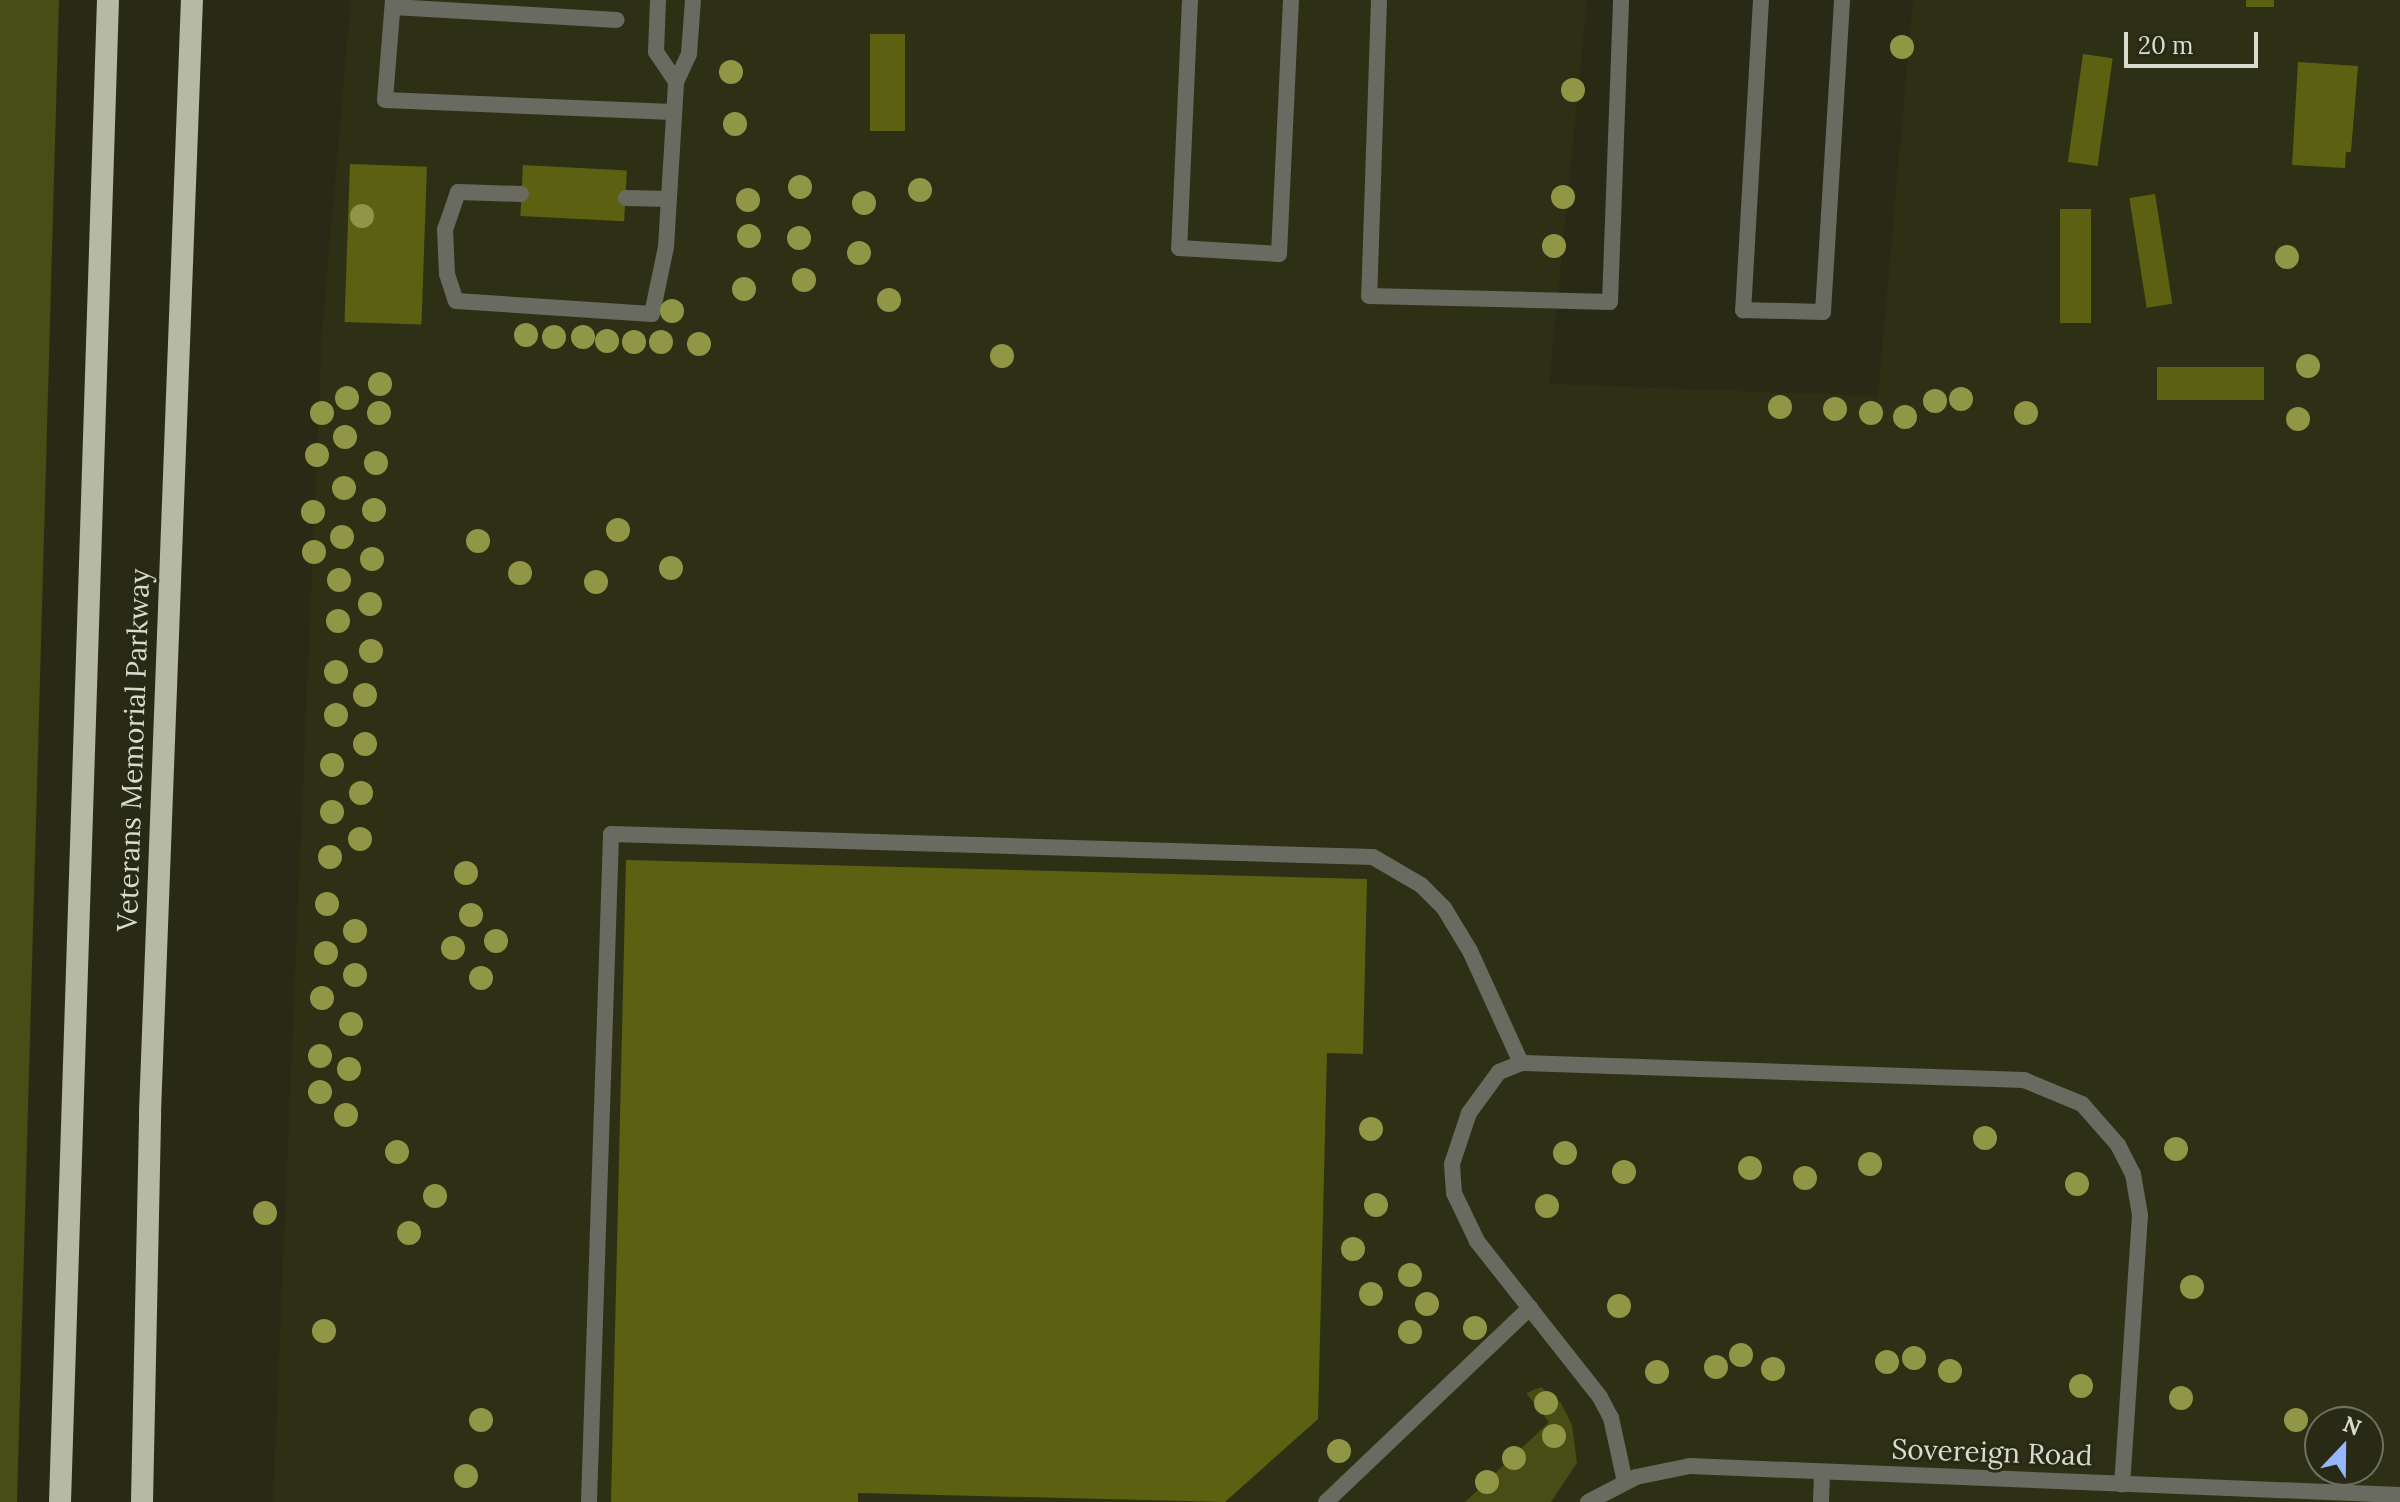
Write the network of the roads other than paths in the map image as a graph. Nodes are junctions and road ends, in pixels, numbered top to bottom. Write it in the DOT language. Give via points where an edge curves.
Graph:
graph roads {
  1 [pos="108,0"];
  2 [pos="192,0"];
  3 [pos="658,0"];
  4 [pos="693,0"];
  5 [pos="1190,0"];
  6 [pos="1291,0"];
  7 [pos="1379,0"];
  8 [pos="1621,0"];
  9 [pos="1761,0"];
  10 [pos="1842,0"];
  11 [pos="393,4"];
  12 [pos="617,20"];
  13 [pos="676,82"];
  14 [pos="673,112"];
  15 [pos="521,194"];
  16 [pos="626,198"];
  17 [pos="669,199"];
  18 [pos="1521,1063"];
  19 [pos="1530,1308"];
  20 [pos="1822,1472"];
  21 [pos="1625,1482"];
  22 [pos="2122,1484"];
  23 [pos="2400,1495"];
  24 [pos="60,1502"];
  25 [pos="142,1502"];
  26 [pos="589,1502"];
  27 [pos="1326,1502"];
  28 [pos="1588,1502"];
  29 [pos="1821,1502"];
  1 -- 24 [label="highway, Veterans Memorial Parkway"];
  2 -- 25 [label="highway, Veterans Memorial Parkway" via="150,1112"];
  3 -- 13 [label="street" via="656,52"];
  4 -- 13 [label="street" via="689,54"];
  5 -- 6 [label="street" via="1179,248 1279,254"];
  7 -- 8 [label="street" via="1369,296 1610,302"];
  9 -- 10 [label="street" via="1743,310 1823,312"];
  11 -- 12 [label="street"];
  11 -- 14 [label="street" via="385,100"];
  13 -- 14 [label="street"];
  14 -- 17 [label="street"];
  15 -- 17 [label="street" via="458,192 445,229 447,274 456,301 652,314 666,247"];
  16 -- 17 [label="street"];
  18 -- 19 [label="street" via="1499,1072 1483,1090 1452,1164 1454,1193 1465,1221"];
  18 -- 22 [label="street" via="2024,1080 2082,1104 2118,1145 2133,1174 2140,1215"];
  18 -- 26 [label="street" via="1470,951 1444,908 1421,885 1373,857 611,834"];
  19 -- 21 [label="street" via="1600,1397 1611,1418"];
  19 -- 27 [label="street"];
  20 -- 21 [label="street, Sovereign Road" via="1690,1466"];
  20 -- 22 [label="street, Sovereign Road"];
  20 -- 29 [label="street"];
  21 -- 28 [label="street, Sovereign Road"];
  22 -- 23 [label="street, Sovereign Road"];
}
